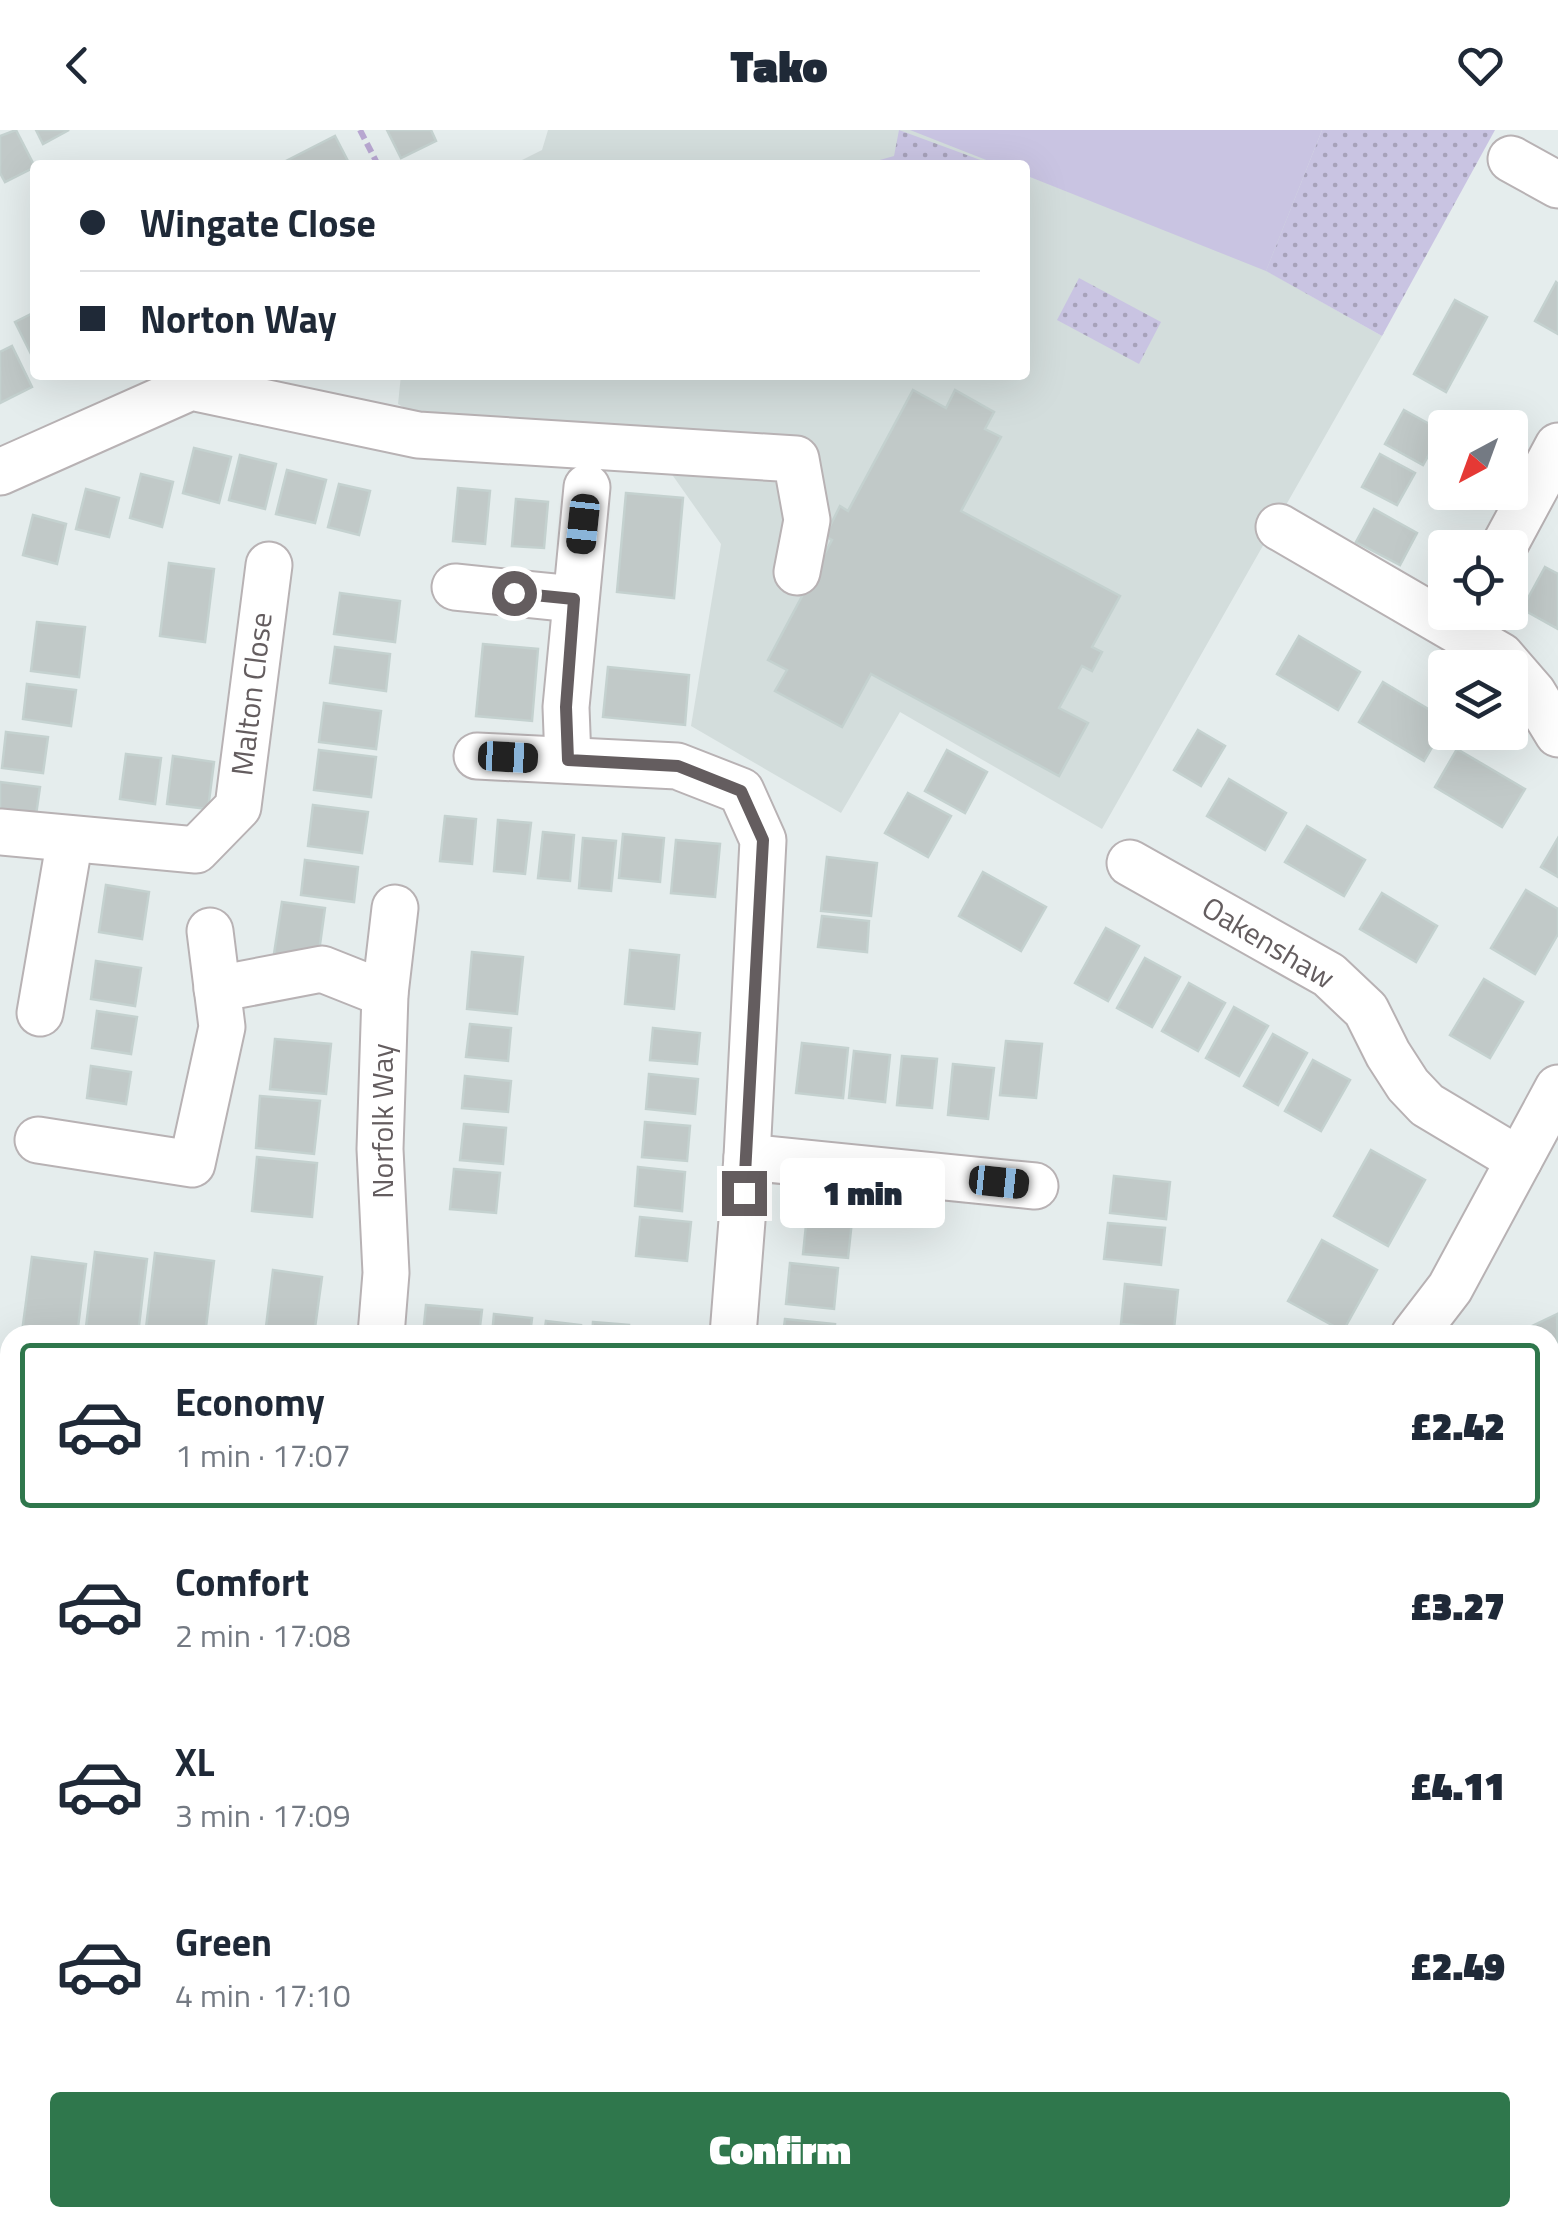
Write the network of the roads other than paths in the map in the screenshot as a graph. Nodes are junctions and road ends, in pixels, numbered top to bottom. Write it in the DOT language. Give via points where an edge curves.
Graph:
graph roads {
  1 [pos="1511,159"];
  2 [pos="1558,185"];
  3 [pos="281,390"];
  4 [pos="1556,454"];
  5 [pos="0,472"];
  6 [pos="587,487"];
  7 [pos="1279,527"];
  8 [pos="1513,530"];
  9 [pos="269,565"];
  10 [pos="797,572"];
  11 [pos="454,586"];
  12 [pos="574,599"];
  13 [pos="1428,604"];
  14 [pos="1472,630"];
  15 [pos="1558,734"];
  16 [pos="477,756"];
  17 [pos="568,760"];
  18 [pos="0,832"];
  19 [pos="70,838"];
  20 [pos="1130,863"];
  21 [pos="395,908"];
  22 [pos="210,931"];
  23 [pos="217,990"];
  24 [pos="385,994"];
  25 [pos="40,1014"];
  26 [pos="1558,1088"];
  27 [pos="38,1140"];
  28 [pos="747,1157"];
  29 [pos="1518,1160"];
  30 [pos="1036,1186"];
  31 [pos="381,1325"];
  32 [pos="734,1325"];
  33 [pos="1422,1325"];
  1 -- 2 [label="street"];
  3 -- 5 [label="street" via="191,387"];
  3 -- 10 [label="street" via="418,435 796,459 807,520"];
  4 -- 8 [label="street"];
  6 -- 12 [label="street"];
  7 -- 13 [label="street"];
  9 -- 19 [label="street, Malton Close" via="238,806 196,850"];
  11 -- 12 [label="street"];
  12 -- 17 [label="street"];
  14 -- 15 [label="street" via="1533,694"];
  16 -- 17 [label="street"];
  17 -- 28 [label="street" via="678,766 741,791 763,840"];
  18 -- 19 [label="street, Malton Close"];
  19 -- 25 [label="street"];
  20 -- 29 [label="street, Oakenshaw" via="1329,975 1366,1010 1388,1054 1427,1106"];
  21 -- 24 [label="street, Norfolk Way"];
  22 -- 23 [label="street"];
  23 -- 24 [label="street" via="322,969"];
  23 -- 27 [label="street" via="222,1026 192,1164"];
  24 -- 31 [label="street, Norfolk Way"];
  26 -- 29 [label="street"];
  28 -- 30 [label="street"];
  28 -- 32 [label="street"];
  29 -- 33 [label="street" via="1450,1288"];
}
